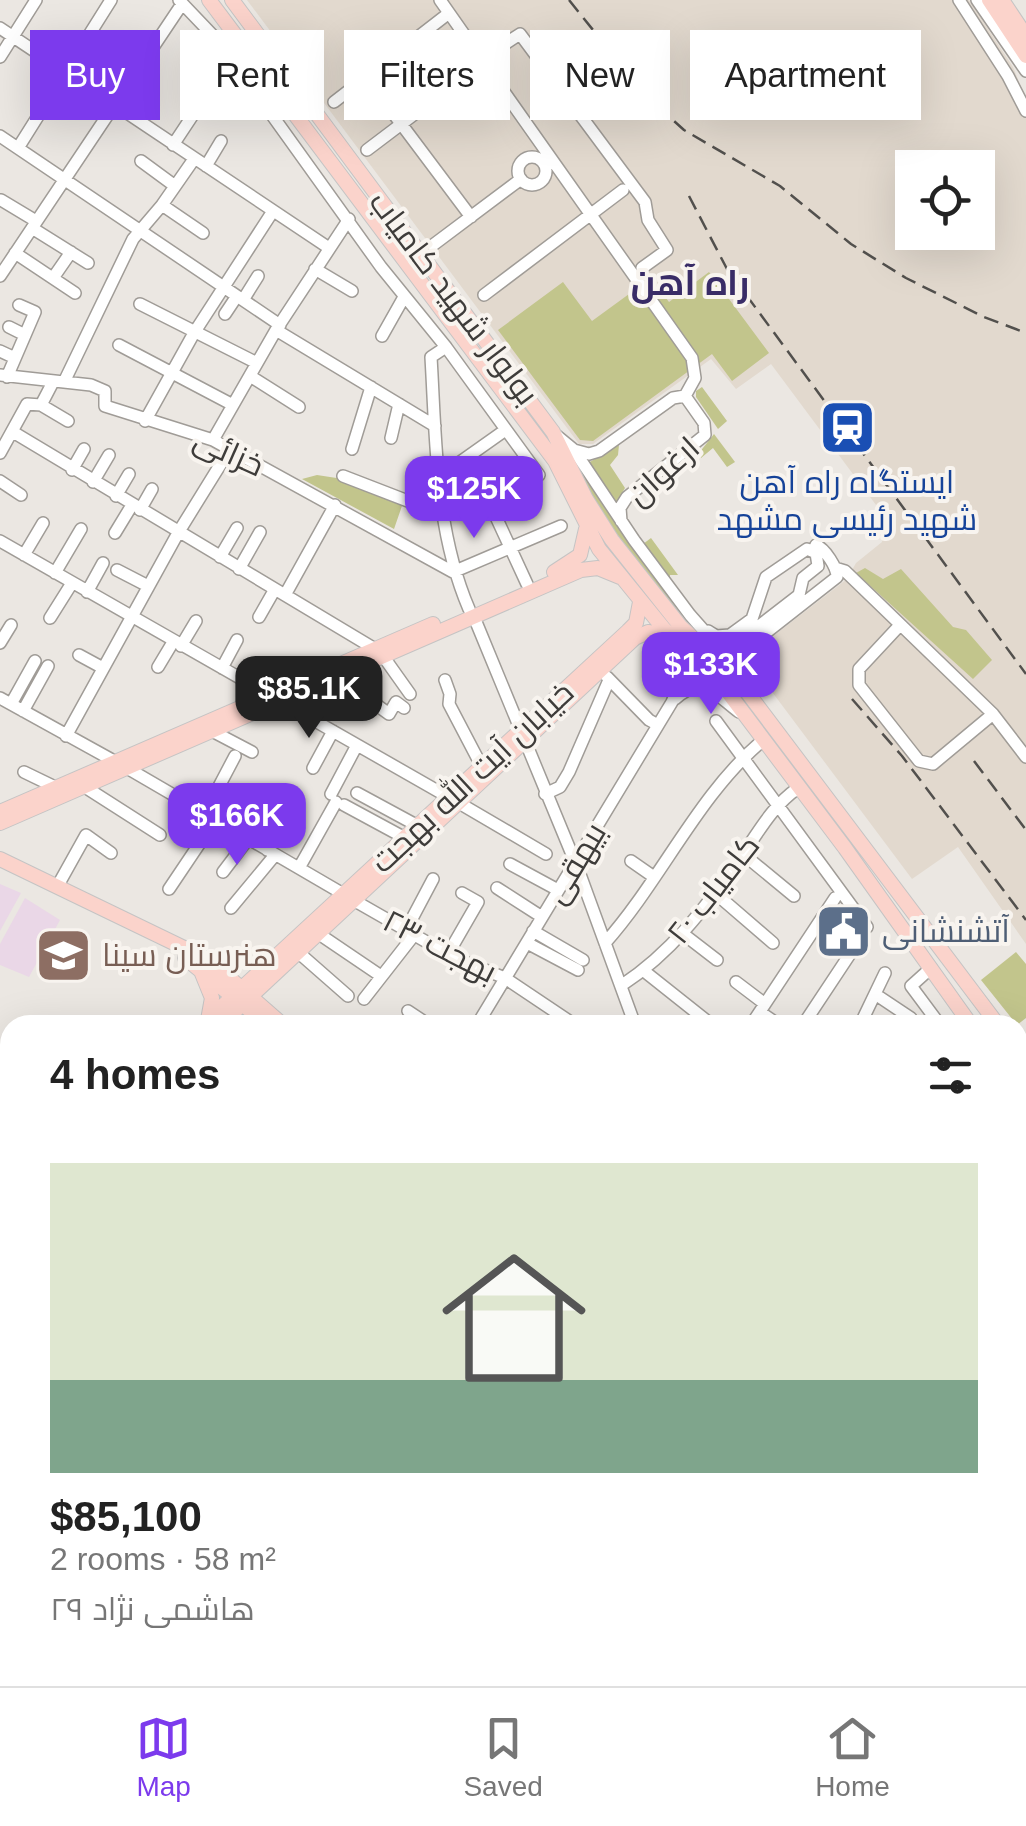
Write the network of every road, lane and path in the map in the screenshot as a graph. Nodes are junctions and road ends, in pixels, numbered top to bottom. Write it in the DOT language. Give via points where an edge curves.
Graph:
graph roads {
  1 [pos="36,0"];
  2 [pos="111,0"];
  3 [pos="209,0"];
  4 [pos="232,0"];
  5 [pos="440,0"];
  6 [pos="958,0"];
  7 [pos="977,0"];
  8 [pos="988,0"];
  9 [pos="1002,0"];
  10 [pos="181,2"];
  11 [pos="449,13"];
  12 [pos="253,27"];
  13 [pos="0,28"];
  14 [pos="93,30"];
  15 [pos="232,30"];
  16 [pos="250,30"];
  17 [pos="427,30"];
  18 [pos="461,30"];
  19 [pos="999,30"];
  20 [pos="160,34"];
  21 [pos="1025,34"];
  22 [pos="13,37"];
  23 [pos="510,41"];
  24 [pos="30,49"];
  25 [pos="0,57"];
  26 [pos="1025,66"];
  27 [pos="344,94"];
  28 [pos="334,102"];
  29 [pos="510,103"];
  30 [pos="1026,111"];
  31 [pos="36,120"];
  32 [pos="103,120"];
  33 [pos="136,120"];
  34 [pos="189,120"];
  35 [pos="299,120"];
  36 [pos="399,120"];
  37 [pos="407,120"];
  38 [pos="402,124"];
  39 [pos="0,136"];
  40 [pos="221,142"];
  41 [pos="173,145"];
  42 [pos="18,148"];
  43 [pos="367,150"];
  44 [pos="194,159"];
  45 [pos="547,160"];
  46 [pos="140,161"];
  47 [pos="206,166"];
  48 [pos="63,179"];
  49 [pos="520,179"];
  50 [pos="175,186"];
  51 [pos="623,190"];
  52 [pos="1,200"];
  53 [pos="162,205"];
  54 [pos="273,211"];
  55 [pos="591,214"];
  56 [pos="471,217"];
  57 [pos="349,219"];
  58 [pos="34,225"];
  59 [pos="142,231"];
  60 [pos="204,233"];
  61 [pos="433,245"];
  62 [pos="329,248"];
  63 [pos="0,250"];
  64 [pos="71,252"];
  65 [pos="14,254"];
  66 [pos="88,263"];
  67 [pos="642,268"];
  68 [pos="315,269"];
  69 [pos="0,276"];
  70 [pos="258,276"];
  71 [pos="53,278"];
  72 [pos="223,286"];
  73 [pos="352,292"];
  74 [pos="75,293"];
  75 [pos="484,295"];
  76 [pos="404,297"];
  77 [pos="240,298"];
  78 [pos="140,304"];
  79 [pos="18,305"];
  80 [pos="225,314"];
  81 [pos="9,327"];
  82 [pos="278,327"];
  83 [pos="194,333"];
  84 [pos="25,335"];
  85 [pos="382,336"];
  86 [pos="119,346"];
  87 [pos="446,347"];
  88 [pos="0,351"];
  89 [pos="15,358"];
  90 [pos="257,364"];
  91 [pos="171,373"];
  92 [pos="3,376"];
  93 [pos="250,376"];
  94 [pos="58,382"];
  95 [pos="370,388"];
  96 [pos="685,396"];
  97 [pos="399,404"];
  98 [pos="41,405"];
  99 [pos="233,405"];
  100 [pos="300,407"];
  101 [pos="68,421"];
  102 [pos="144,421"];
  103 [pos="641,421"];
  104 [pos="436,426"];
  105 [pos="504,431"];
  106 [pos="553,432"];
  107 [pos="7,433"];
  108 [pos="651,435"];
  109 [pos="391,438"];
  110 [pos="213,440"];
  111 [pos="84,449"];
  112 [pos="230,449"];
  113 [pos="352,449"];
  114 [pos="574,450"];
  115 [pos="0,453"];
  116 [pos="109,456"];
  117 [pos="72,470"];
  118 [pos="129,474"];
  119 [pos="539,475"];
  120 [pos="343,476"];
  121 [pos="0,481"];
  122 [pos="94,482"];
  123 [pos="439,482"];
  124 [pos="152,489"];
  125 [pos="22,494"];
  126 [pos="116,496"];
  127 [pos="335,505"];
  128 [pos="136,508"];
  129 [pos="444,515"];
  130 [pos="621,521"];
  131 [pos="43,523"];
  132 [pos="560,526"];
  133 [pos="81,528"];
  134 [pos="236,528"];
  135 [pos="586,528"];
  136 [pos="260,532"];
  137 [pos="115,533"];
  138 [pos="178,533"];
  139 [pos="0,542"];
  140 [pos="511,548"];
  141 [pos="808,549"];
  142 [pos="24,554"];
  143 [pos="220,558"];
  144 [pos="103,563"];
  145 [pos="578,565"];
  146 [pos="239,568"];
  147 [pos="835,568"];
  148 [pos="118,570"];
  149 [pos="55,572"];
  150 [pos="453,572"];
  151 [pos="620,577"];
  152 [pos="72,583"];
  153 [pos="527,584"];
  154 [pos="148,586"];
  155 [pos="87,592"];
  156 [pos="280,592"];
  157 [pos="640,602"];
  158 [pos="472,613"];
  159 [pos="259,617"];
  160 [pos="50,618"];
  161 [pos="130,618"];
  162 [pos="196,620"];
  163 [pos="11,624"];
  164 [pos="900,624"];
  165 [pos="700,626"];
  166 [pos="672,636"];
  167 [pos="237,640"];
  168 [pos="0,643"];
  169 [pos="177,644"];
  170 [pos="686,650"];
  171 [pos="379,652"];
  172 [pos="80,655"];
  173 [pos="735,656"];
  174 [pos="35,661"];
  175 [pos="48,666"];
  176 [pos="158,666"];
  177 [pos="102,668"];
  178 [pos="222,668"];
  179 [pos="605,674"];
  180 [pos="337,676"];
  181 [pos="735,676"];
  182 [pos="445,680"];
  183 [pos="410,694"];
  184 [pos="275,698"];
  185 [pos="672,702"];
  186 [pos="11,704"];
  187 [pos="404,708"];
  188 [pos="993,714"];
  189 [pos="748,719"];
  190 [pos="716,721"];
  191 [pos="658,725"];
  192 [pos="212,730"];
  193 [pos="333,731"];
  194 [pos="66,736"];
  195 [pos="522,737"];
  196 [pos="763,740"];
  197 [pos="358,745"];
  198 [pos="252,752"];
  199 [pos="234,756"];
  200 [pos="743,757"];
  201 [pos="1026,757"];
  202 [pos="121,764"];
  203 [pos="482,767"];
  204 [pos="312,768"];
  205 [pos="24,772"];
  206 [pos="55,787"];
  207 [pos="84,787"];
  208 [pos="798,788"];
  209 [pos="357,794"];
  210 [pos="545,794"];
  211 [pos="337,800"];
  212 [pos="454,801"];
  213 [pos="292,804"];
  214 [pos="776,804"];
  215 [pos="1,813"];
  216 [pos="210,816"];
  217 [pos="418,826"];
  218 [pos="160,835"];
  219 [pos="405,838"];
  220 [pos="860,838"];
  221 [pos="248,839"];
  222 [pos="846,848"];
  223 [pos="271,852"];
  224 [pos="111,854"];
  225 [pos="546,854"];
  226 [pos="743,854"];
  227 [pos="0,859"];
  228 [pos="631,861"];
  229 [pos="510,864"];
  230 [pos="574,864"];
  231 [pos="299,868"];
  232 [pos="0,869"];
  233 [pos="223,872"];
  234 [pos="654,877"];
  235 [pos="433,879"];
  236 [pos="57,887"];
  237 [pos="497,888"];
  238 [pos="169,889"];
  239 [pos="558,890"];
  240 [pos="462,893"];
  241 [pos="716,893"];
  242 [pos="794,896"];
  243 [pos="350,898"];
  244 [pos="834,898"];
  245 [pos="231,908"];
  246 [pos="542,917"];
  247 [pos="867,927"];
  248 [pos="410,932"];
  249 [pos="319,934"];
  250 [pos="682,934"];
  251 [pos="530,937"];
  252 [pos="773,942"];
  253 [pos="605,943"];
  254 [pos="856,946"];
  255 [pos="299,953"];
  256 [pos="448,954"];
  257 [pos="276,958"];
  258 [pos="716,960"];
  259 [pos="201,962"];
  260 [pos="580,965"];
  261 [pos="931,968"];
  262 [pos="644,971"];
  263 [pos="885,973"];
  264 [pos="381,976"];
  265 [pos="505,978"];
  266 [pos="736,982"];
  267 [pos="622,985"];
  268 [pos="875,994"];
  269 [pos="242,996"];
  270 [pos="348,996"];
  271 [pos="364,999"];
  272 [pos="762,1008"];
  273 [pos="408,1011"];
  274 [pos="213,1015"];
  275 [pos="222,1015"];
  276 [pos="259,1015"];
  277 [pos="269,1015"];
  278 [pos="414,1015"];
  279 [pos="483,1015"];
  280 [pos="560,1015"];
  281 [pos="632,1015"];
  282 [pos="699,1015"];
  283 [pos="757,1015"];
  284 [pos="769,1015"];
  285 [pos="810,1015"];
  286 [pos="865,1015"];
  287 [pos="906,1015"];
  288 [pos="933,1015"];
  289 [pos="963,1015"];
  290 [pos="991,1015"];
  1 -- 22 [label="street"];
  2 -- 14 [label="street"];
  3 -- 15 [label="main road, بولوار شهید کامیاب"];
  4 -- 12 [label="main road, بولوار شهید کامیاب"];
  5 -- 11 [label="street"];
  6 -- 30 [label="street"];
  7 -- 19 [label="street"];
  8 -- 19 [label="main road"];
  8 -- 26 [label="main road"];
  9 -- 21 [label="main road"];
  10 -- 20 [label="street"];
  10 -- 57 [label="street" via="221,44"];
  11 -- 17 [label="street"];
  11 -- 18 [label="street"];
  12 -- 16 [label="main road"];
  12 -- 106 [label="main road, بولوار شهید کامیاب"];
  13 -- 22 [label="street"];
  19 -- 26 [label="street"];
  22 -- 24 [label="street"];
  22 -- 25 [label="street"];
  23 -- 67 [label="street" via="520,34 644,202 667,250"];
  27 -- 28 [label="street"];
  29 -- 45 [label="street"];
  31 -- 42 [label="street"];
  32 -- 48 [label="street"];
  33 -- 41 [label="street"];
  34 -- 41 [label="street"];
  35 -- 135 [label="main road, بولوار شهید کامیاب" via="555,460"];
  36 -- 38 [label="street"];
  37 -- 38 [label="street"];
  38 -- 43 [label="street"];
  38 -- 56 [label="street"];
  39 -- 42 [label="street"];
  40 -- 47 [label="street"];
  41 -- 44 [label="street"];
  42 -- 48 [label="street"];
  44 -- 47 [label="street"];
  44 -- 50 [label="street"];
  45 -- 49 [label="street" via="524,160"];
  45 -- 49 [label="street" via="540,182"];
  45 -- 55 [label="street"];
  46 -- 50 [label="street"];
  47 -- 54 [label="street"];
  48 -- 58 [label="street"];
  48 -- 59 [label="street"];
  49 -- 56 [label="street"];
  50 -- 53 [label="street"];
  51 -- 55 [label="street"];
  52 -- 58 [label="street"];
  53 -- 59 [label="street"];
  53 -- 60 [label="street"];
  54 -- 62 [label="street"];
  54 -- 72 [label="street"];
  55 -- 75 [label="street"];
  55 -- 96 [label="street, ارغوان" via="692,358 692,388"];
  56 -- 61 [label="street"];
  57 -- 62 [label="street"];
  57 -- 76 [label="street"];
  58 -- 64 [label="street"];
  58 -- 65 [label="street"];
  59 -- 72 [label="street"];
  59 -- 94 [label="street"];
  62 -- 68 [label="street"];
  63 -- 65 [label="street"];
  64 -- 66 [label="street"];
  64 -- 71 [label="street"];
  65 -- 69 [label="street"];
  65 -- 71 [label="street"];
  68 -- 73 [label="street"];
  68 -- 82 [label="street"];
  70 -- 77 [label="street"];
  71 -- 74 [label="street"];
  72 -- 77 [label="street"];
  72 -- 83 [label="street"];
  76 -- 85 [label="street"];
  76 -- 87 [label="street"];
  77 -- 80 [label="street"];
  77 -- 82 [label="street"];
  78 -- 83 [label="street"];
  79 -- 84 [label="street" via="34,312"];
  81 -- 84 [label="street"];
  82 -- 90 [label="street"];
  82 -- 95 [label="street"];
  83 -- 90 [label="street"];
  83 -- 91 [label="street"];
  84 -- 89 [label="street"];
  86 -- 91 [label="street"];
  87 -- 104 [label="street" via="431,357"];
  87 -- 105 [label="street"];
  88 -- 89 [label="street"];
  89 -- 92 [label="street"];
  90 -- 93 [label="street"];
  91 -- 99 [label="street"];
  91 -- 102 [label="street"];
  92 -- 94 [label="street, خزائی"];
  93 -- 99 [label="street"];
  93 -- 100 [label="street"];
  94 -- 98 [label="street"];
  94 -- 102 [label="street, خزائی" via="92,385 104,391 104,406"];
  95 -- 97 [label="street"];
  95 -- 113 [label="street"];
  96 -- 103 [label="street"];
  96 -- 130 [label="street, ارغوان" via="705,436 627,498"];
  97 -- 104 [label="street"];
  97 -- 109 [label="street"];
  98 -- 101 [label="street"];
  98 -- 107 [label="street" via="28,404"];
  99 -- 110 [label="street"];
  102 -- 110 [label="street, خزائی"];
  103 -- 108 [label="street"];
  103 -- 114 [label="street" via="599,451"];
  104 -- 123 [label="street"];
  105 -- 119 [label="street"];
  105 -- 123 [label="street"];
  106 -- 114 [label="street"];
  106 -- 181 [label="main road, بولوار شهید کامیاب" via="612,540 681,626"];
  107 -- 115 [label="street"];
  107 -- 117 [label="street"];
  110 -- 112 [label="street, خزائی"];
  111 -- 117 [label="street"];
  112 -- 127 [label="street, خزائی"];
  112 -- 138 [label="street"];
  114 -- 130 [label="street"];
  116 -- 122 [label="street"];
  117 -- 122 [label="street"];
  118 -- 126 [label="street"];
  120 -- 129 [label="street"];
  121 -- 125 [label="street"];
  122 -- 126 [label="street"];
  123 -- 129 [label="street"];
  123 -- 140 [label="street" via="485,493"];
  124 -- 128 [label="street"];
  126 -- 128 [label="street"];
  127 -- 150 [label="street, خزائی"];
  127 -- 156 [label="street"];
  128 -- 137 [label="street"];
  128 -- 138 [label="street"];
  129 -- 150 [label="street"];
  130 -- 165 [label="street"];
  131 -- 142 [label="street"];
  132 -- 140 [label="street"];
  133 -- 149 [label="street"];
  134 -- 143 [label="street"];
  135 -- 145 [label="main road"];
  135 -- 151 [label="main road, بولوار شهید کامیاب"];
  136 -- 146 [label="street"];
  138 -- 143 [label="street"];
  138 -- 154 [label="street"];
  139 -- 142 [label="street"];
  140 -- 150 [label="street"];
  140 -- 153 [label="street"];
  141 -- 147 [label="street" via="819,546"];
  141 -- 165 [label="street" via="766,577 756,613 741,627 716,636"];
  141 -- 173 [label="street" via="819,562 803,578 801,592 738,642"];
  142 -- 149 [label="street"];
  143 -- 146 [label="street"];
  144 -- 155 [label="street"];
  145 -- 151 [label="main road"];
  145 -- 153 [label="main road"];
  145 -- 158 [label="main road"];
  146 -- 156 [label="street"];
  147 -- 164 [label="street"];
  147 -- 173 [label="street" via="835,580"];
  148 -- 154 [label="street"];
  149 -- 152 [label="street"];
  150 -- 158 [label="street"];
  151 -- 157 [label="main road, بولوار شهید کامیاب"];
  152 -- 155 [label="street"];
  152 -- 160 [label="street"];
  153 -- 158 [label="main road"];
  154 -- 161 [label="street"];
  155 -- 161 [label="street"];
  156 -- 159 [label="street"];
  156 -- 171 [label="street"];
  157 -- 166 [label="main road, بولوار شهید کامیاب"];
  157 -- 195 [label="main road, خیابان آیت الله بهجت" via="628,632"];
  158 -- 171 [label="main road"];
  158 -- 195 [label="street"];
  161 -- 169 [label="street"];
  161 -- 177 [label="street"];
  162 -- 169 [label="street"];
  163 -- 168 [label="street"];
  164 -- 188 [label="street"];
  164 -- 188 [label="street" via="858,669 859,685 918,762 933,764"];
  165 -- 181 [label="street"];
  166 -- 170 [label="main road, بولوار شهید کامیاب"];
  166 -- 179 [label="main road, خیابان آیت الله بهجت" via="648,632 635,638"];
  167 -- 178 [label="street"];
  169 -- 176 [label="street"];
  169 -- 178 [label="street"];
  170 -- 185 [label="street, بیهقی"];
  170 -- 189 [label="main road, بولوار شهید کامیاب" via="718,678"];
  171 -- 180 [label="main road"];
  171 -- 183 [label="street"];
  171 -- 184 [label="main road"];
  172 -- 177 [label="street"];
  173 -- 181 [label="street"];
  174 -- 186 [label="street"];
  175 -- 186 [label="street"];
  177 -- 194 [label="street"];
  178 -- 184 [label="street"];
  179 -- 191 [label="street"];
  179 -- 195 [label="main road, خیابان آیت الله بهجت"];
  179 -- 210 [label="street" via="569,772 560,788"];
  180 -- 184 [label="main road"];
  180 -- 187 [label="street" via="388,714 396,702"];
  181 -- 220 [label="main road, بولوار شهید کامیاب"];
  182 -- 203 [label="street" via="449,704"];
  184 -- 192 [label="main road"];
  184 -- 193 [label="street"];
  184 -- 202 [label="main road"];
  185 -- 189 [label="street" via="687,688 705,687"];
  185 -- 191 [label="street, بیهقی"];
  186 -- 194 [label="street, بهجت ۲۳"];
  188 -- 201 [label="street"];
  189 -- 196 [label="main road, بولوار شهید کامیاب"];
  190 -- 200 [label="street"];
  191 -- 230 [label="street, بیهقی"];
  192 -- 198 [label="street"];
  192 -- 202 [label="main road"];
  193 -- 197 [label="street"];
  193 -- 204 [label="street"];
  194 -- 202 [label="street, بهجت ۲۳"];
  195 -- 203 [label="main road, خیابان آیت الله بهجت"];
  195 -- 210 [label="street"];
  195 -- 212 [label="main road, خیابان آیت الله بهجت"];
  196 -- 200 [label="street"];
  196 -- 208 [label="main road, بولوار شهید کامیاب"];
  197 -- 211 [label="street"];
  197 -- 212 [label="street"];
  199 -- 216 [label="street"];
  200 -- 214 [label="street"];
  200 -- 234 [label="street"];
  202 -- 206 [label="main road"];
  202 -- 207 [label="main road"];
  202 -- 216 [label="street, بهجت ۲۳"];
  203 -- 212 [label="main road, خیابان آیت الله بهجت"];
  205 -- 206 [label="street"];
  206 -- 215 [label="main road"];
  207 -- 215 [label="main road"];
  207 -- 218 [label="street"];
  208 -- 214 [label="street, کامیاب ۲۰"];
  208 -- 222 [label="main road, بولوار شهید کامیاب"];
  209 -- 217 [label="street"];
  210 -- 230 [label="street"];
  211 -- 219 [label="street"];
  211 -- 231 [label="street"];
  212 -- 217 [label="main road, خیابان آیت الله بهجت"];
  212 -- 225 [label="street"];
  212 -- 243 [label="main road, خیابان آیت الله بهجت"];
  213 -- 223 [label="street"];
  214 -- 226 [label="street, کامیاب ۲۰"];
  214 -- 247 [label="street"];
  216 -- 221 [label="street, بهجت ۲۳"];
  216 -- 238 [label="street"];
  217 -- 219 [label="main road, خیابان آیت الله بهجت"];
  219 -- 243 [label="main road, خیابان آیت الله بهجت"];
  220 -- 222 [label="main road"];
  220 -- 290 [label="main road, بولوار شهید کامیاب"];
  221 -- 223 [label="street, بهجت ۲۳"];
  221 -- 233 [label="street"];
  222 -- 261 [label="main road, بولوار شهید کامیاب"];
  223 -- 231 [label="street, بهجت ۲۳"];
  223 -- 245 [label="street"];
  224 -- 236 [label="street" via="86,834"];
  226 -- 241 [label="street, کامیاب ۲۰"];
  226 -- 242 [label="street"];
  227 -- 236 [label="main road"];
  228 -- 234 [label="street"];
  229 -- 239 [label="street"];
  230 -- 239 [label="street, بیهقی"];
  230 -- 253 [label="street"];
  231 -- 243 [label="street, بهجت ۲۳"];
  232 -- 259 [label="main road"];
  234 -- 253 [label="street"];
  235 -- 248 [label="street"];
  236 -- 259 [label="main road"];
  237 -- 246 [label="street"];
  239 -- 246 [label="street, بیهقی"];
  240 -- 256 [label="street" via="478,902"];
  241 -- 250 [label="street, کامیاب ۲۰"];
  241 -- 252 [label="street"];
  243 -- 248 [label="street, بهجت ۲۳"];
  243 -- 249 [label="main road, خیابان آیت الله بهجت"];
  243 -- 257 [label="main road, خیابان آیت الله بهجت"];
  244 -- 272 [label="street"];
  246 -- 251 [label="street, بیهقی"];
  248 -- 256 [label="street, بهجت ۲۳"];
  248 -- 264 [label="street"];
  249 -- 255 [label="main road, خیابان آیت الله بهجت"];
  249 -- 264 [label="street"];
  250 -- 258 [label="street"];
  250 -- 262 [label="street, کامیاب ۲۰"];
  251 -- 260 [label="street"];
  251 -- 265 [label="street, بیهقی"];
  253 -- 267 [label="street"];
  254 -- 285 [label="street"];
  255 -- 269 [label="main road, خیابان آیت الله بهجت"];
  255 -- 270 [label="street"];
  256 -- 265 [label="street, بهجت ۲۳"];
  257 -- 259 [label="main road" via="246,972"];
  257 -- 269 [label="main road, خیابان آیت الله بهجت"];
  259 -- 269 [label="main road"];
  259 -- 274 [label="main road"];
  261 -- 288 [label="street" via="911,986"];
  261 -- 289 [label="main road, بولوار شهید کامیاب"];
  262 -- 267 [label="street, کامیاب ۲۰"];
  262 -- 282 [label="street"];
  263 -- 268 [label="street"];
  264 -- 271 [label="street"];
  265 -- 279 [label="street, بیهقی"];
  265 -- 280 [label="street, بهجت ۲۳"];
  266 -- 272 [label="street"];
  267 -- 281 [label="street"];
  268 -- 286 [label="street"];
  268 -- 287 [label="street"];
  269 -- 275 [label="main road, خیابان آیت الله بهجت"];
  269 -- 276 [label="main road"];
  269 -- 277 [label="main road"];
  272 -- 283 [label="street"];
  272 -- 284 [label="street"];
  273 -- 278 [label="street"];
}
